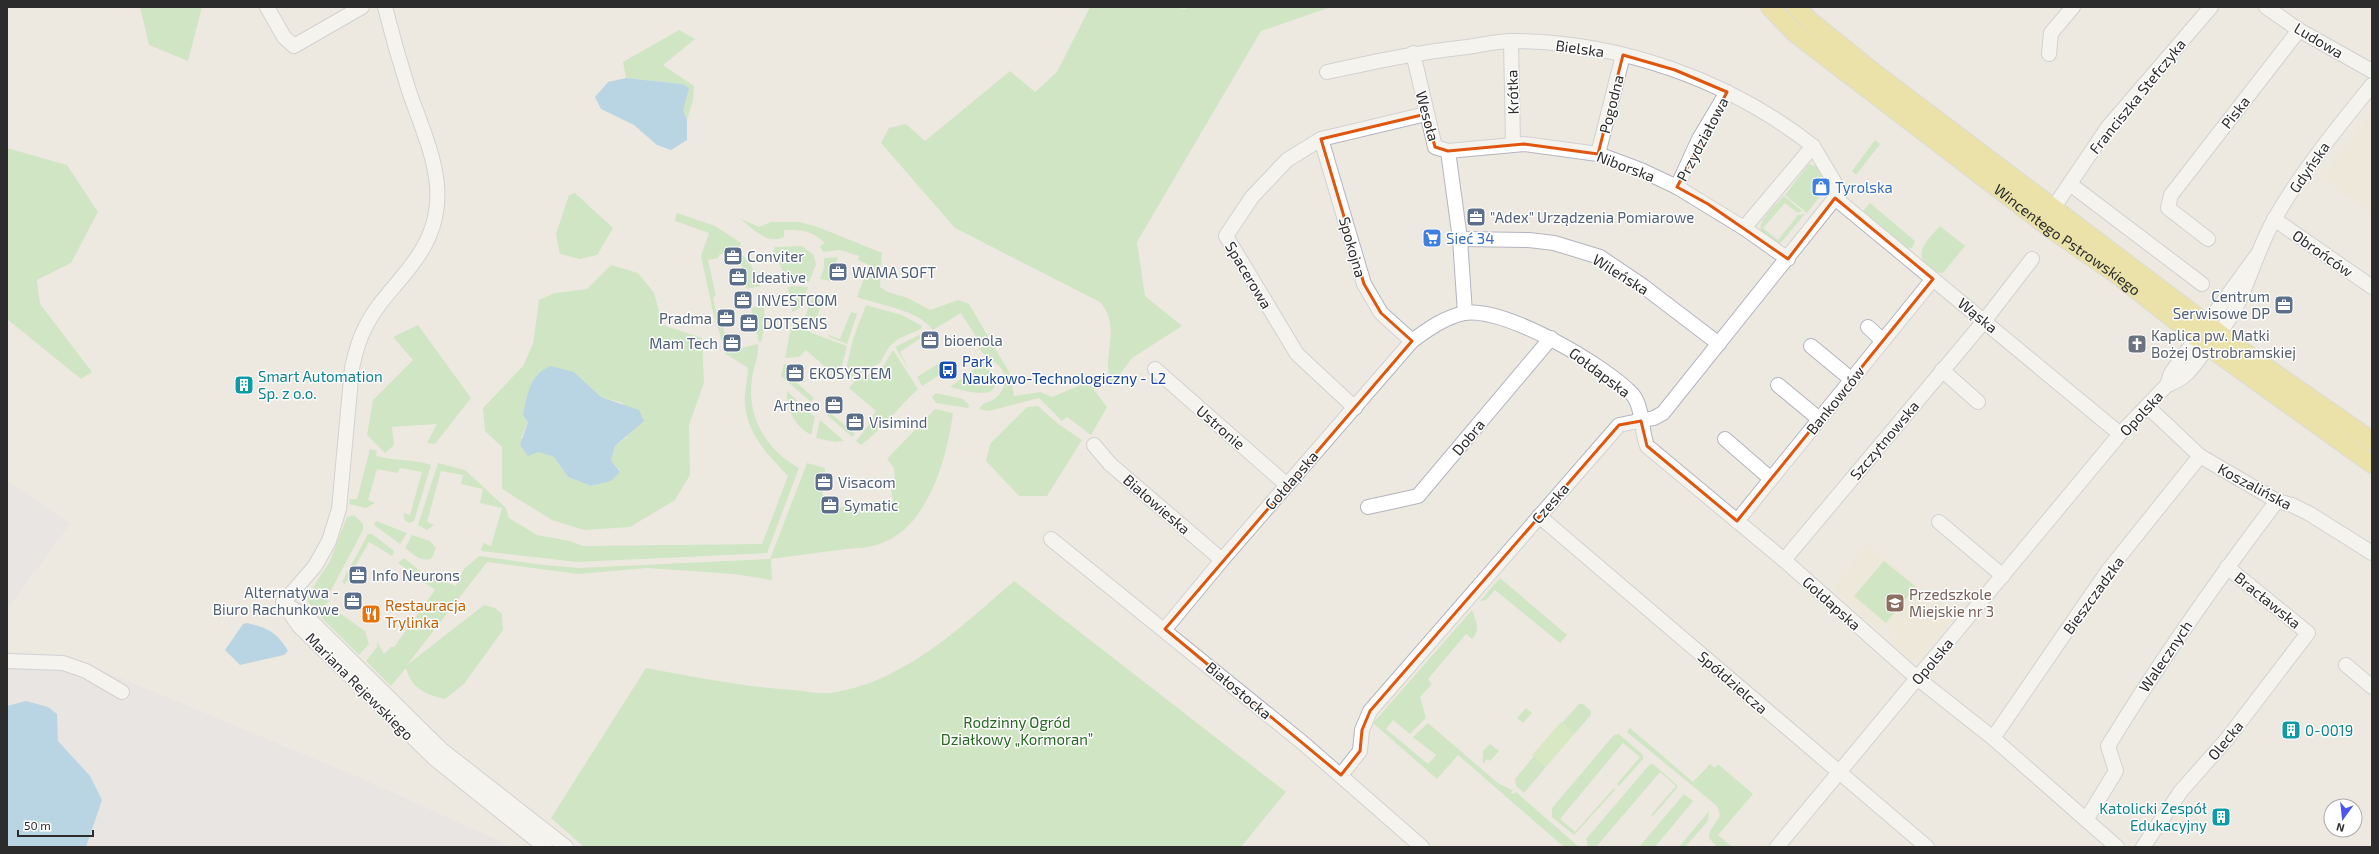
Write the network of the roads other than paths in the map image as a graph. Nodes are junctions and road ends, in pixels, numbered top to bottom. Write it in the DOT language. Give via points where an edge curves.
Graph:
graph roads {
  1 [pos="267,7"];
  2 [pos="362,7"];
  3 [pos="385,7"];
  4 [pos="1770,7"];
  5 [pos="1796,7"];
  6 [pos="2073,7"];
  7 [pos="2211,7"];
  8 [pos="2266,7"];
  9 [pos="2299,30"];
  10 [pos="1511,41"];
  11 [pos="1413,53"];
  12 [pos="2049,54"];
  13 [pos="1623,55"];
  14 [pos="2372,71"];
  15 [pos="1326,72"];
  16 [pos="1873,82"];
  17 [pos="2372,85"];
  18 [pos="1727,92"];
  19 [pos="1426,114"];
  20 [pos="1322,139"];
  21 [pos="1513,144"];
  22 [pos="1813,146"];
  23 [pos="1448,151"];
  24 [pos="1598,154"];
  25 [pos="2070,184"];
  26 [pos="1677,187"];
  27 [pos="1835,198"];
  28 [pos="2054,207"];
  29 [pos="2274,219"];
  30 [pos="1744,228"];
  31 [pos="1460,239"];
  32 [pos="2208,239"];
  33 [pos="1788,259"];
  34 [pos="2032,259"];
  35 [pos="1934,279"];
  36 [pos="2202,284"];
  37 [pos="2372,287"];
  38 [pos="1466,313"];
  39 [pos="1985,320"];
  40 [pos="1868,327"];
  41 [pos="2208,335"];
  42 [pos="1551,338"];
  43 [pos="1882,340"];
  44 [pos="1412,341"];
  45 [pos="1719,344"];
  46 [pos="1811,346"];
  47 [pos="1155,369"];
  48 [pos="1942,370"];
  49 [pos="1852,380"];
  50 [pos="1778,385"];
  51 [pos="1978,402"];
  52 [pos="2147,406"];
  53 [pos="1355,408"];
  54 [pos="1819,419"];
  55 [pos="1641,421"];
  56 [pos="2120,434"];
  57 [pos="1725,439"];
  58 [pos="2372,441"];
  59 [pos="1094,445"];
  60 [pos="2200,456"];
  61 [pos="2372,464"];
  62 [pos="1771,479"];
  63 [pos="1287,485"];
  64 [pos="2277,501"];
  65 [pos="1368,507"];
  66 [pos="1539,516"];
  67 [pos="1737,521"];
  68 [pos="1939,522"];
  69 [pos="1051,539"];
  70 [pos="2372,553"];
  71 [pos="1222,560"];
  72 [pos="1784,560"];
  73 [pos="2227,567"];
  74 [pos="2003,576"];
  75 [pos="283,603"];
  76 [pos="1165,629"];
  77 [pos="2308,633"];
  78 [pos="7,661"];
  79 [pos="2346,665"];
  80 [pos="1917,678"];
  81 [pos="2372,687"];
  82 [pos="122,692"];
  83 [pos="1992,738"];
  84 [pos="1839,773"];
  85 [pos="1341,775"];
  86 [pos="2086,820"];
  87 [pos="545,847"];
  88 [pos="566,847"];
  89 [pos="1422,847"];
  90 [pos="1776,847"];
  91 [pos="1927,847"];
  92 [pos="2117,847"];
  93 [pos="2143,847"];
  1 -- 2 [label="street" via="284,37 294,46"];
  3 -- 75 [label="street" via="402,69 432,152 438,186 438,204 434,224 420,253 371,318 356,349 339,509 329,541 315,566"];
  4 -- 16 [label="main road, Wincentego Pstrowskiego" via="1795,33"];
  5 -- 16 [label="main road, Wincentego Pstrowskiego"];
  6 -- 12 [label="street" via="2051,33"];
  7 -- 25 [label="street, Franciszka Stefczyka" via="2108,127"];
  8 -- 9 [label="street, Ludowa"];
  9 -- 14 [label="street, Ludowa"];
  9 -- 32 [label="street, Piska" via="2171,195 2168,208"];
  10 -- 11 [label="street, Bielska"];
  10 -- 13 [label="street, Bielska" via="1570,44"];
  10 -- 21 [label="street, Krótka"];
  11 -- 15 [label="street, Bielska"];
  11 -- 19 [label="street, Wesoła"];
  13 -- 18 [label="street, Bielska" via="1675,70"];
  13 -- 24 [label="street, Pogodna"];
  16 -- 28 [label="main road, Wincentego Pstrowskiego"];
  16 -- 41 [label="main road, Wincentego Pstrowskiego" via="2051,229"];
  17 -- 29 [label="street, Gdyńska" via="2335,131"];
  18 -- 22 [label="street, Bielska"];
  18 -- 26 [label="street, Przydziałowa" via="1699,139"];
  19 -- 20 [label="street, Spacerowa"];
  19 -- 23 [label="street, Wesoła" via="1435,147"];
  20 -- 44 [label="street, Spokojna" via="1364,284 1381,313"];
  20 -- 53 [label="street, Spacerowa" via="1287,160 1252,197 1226,236 1297,354"];
  21 -- 23 [label="street, Niborska"];
  21 -- 24 [label="street, Niborska"];
  22 -- 27 [label="street" via="1838,188"];
  22 -- 30 [label="street"];
  23 -- 31 [label="street, Wesoła"];
  24 -- 26 [label="street, Niborska"];
  25 -- 28 [label="street, Franciszka Stefczyka"];
  25 -- 36 [label="street"];
  26 -- 30 [label="street, Niborska"];
  27 -- 33 [label="street, Czeska"];
  27 -- 35 [label="street, Wąska"];
  28 -- 41 [label="main road, Wincentego Pstrowskiego"];
  29 -- 37 [label="street, Obrońców"];
  29 -- 41 [label="street, Gdyńska" via="2240,300"];
  30 -- 33 [label="street, Niborska"];
  31 -- 38 [label="street, Wesoła"];
  31 -- 45 [label="street, Wileńska" via="1554,243 1600,257"];
  33 -- 45 [label="street, Czeska"];
  34 -- 39 [label="street, Szczytnowska"];
  35 -- 39 [label="street, Wąska"];
  35 -- 43 [label="street, Bankowców"];
  38 -- 42 [label="street, Gołdapska" via="1487,315"];
  38 -- 44 [label="street, Gołdapska" via="1434,324"];
  39 -- 48 [label="street, Szczytnowska"];
  39 -- 56 [label="street, Wąska"];
  40 -- 43 [label="street"];
  41 -- 52 [label="street, Opolska" via="2172,373 2167,385"];
  41 -- 58 [label="main road, Wincentego Pstrowskiego"];
  41 -- 61 [label="main road, Wincentego Pstrowskiego"];
  42 -- 55 [label="street, Gołdapska" via="1585,358 1633,395"];
  42 -- 65 [label="street, Dobra" via="1418,496"];
  43 -- 49 [label="street, Bankowców"];
  44 -- 53 [label="street, Gołdapska"];
  45 -- 55 [label="street, Czeska" via="1663,413"];
  46 -- 49 [label="street"];
  47 -- 63 [label="street, Ustronie"];
  48 -- 51 [label="street"];
  48 -- 72 [label="street, Szczytnowska"];
  49 -- 54 [label="street, Bankowców"];
  50 -- 54 [label="street"];
  52 -- 56 [label="street, Opolska"];
  52 -- 60 [label="street, Koszalińska"];
  53 -- 63 [label="street, Gołdapska"];
  54 -- 62 [label="street, Bankowców"];
  55 -- 66 [label="street, Czeska" via="1619,425"];
  55 -- 67 [label="street, Gołdapska" via="1647,446"];
  56 -- 74 [label="street, Opolska"];
  57 -- 62 [label="street"];
  59 -- 71 [label="street, Białowieska" via="1110,464"];
  60 -- 64 [label="street, Koszalińska"];
  60 -- 83 [label="street, Bieszczadzka" via="2107,572"];
  62 -- 67 [label="street, Bankowców"];
  63 -- 71 [label="street, Gołdapska"];
  64 -- 70 [label="street, Koszalińska" via="2310,514"];
  64 -- 73 [label="street, Walecznych"];
  66 -- 84 [label="street, Spółdzielcza"];
  66 -- 85 [label="street, Czeska" via="1370,711 1362,730 1360,751"];
  67 -- 72 [label="street, Gołdapska"];
  68 -- 74 [label="street"];
  69 -- 76 [label="street, Białostocka"];
  71 -- 76 [label="street, Gołdapska"];
  72 -- 80 [label="street, Gołdapska"];
  73 -- 77 [label="street, Bracławska"];
  73 -- 86 [label="street, Walecznych" via="2152,674 2108,746 2116,771"];
  74 -- 80 [label="street, Opolska"];
  75 -- 87 [label="street, Mariana Rejewskiego" via="299,626 435,760"];
  75 -- 88 [label="street, Mariana Rejewskiego" via="307,617 442,750"];
  76 -- 85 [label="street, Białostocka"];
  77 -- 93 [label="street, Olecka" via="2227,739 2181,791"];
  78 -- 82 [label="street" via="63,662 86,671"];
  79 -- 81 [label="street"];
  80 -- 83 [label="street, Gołdapska"];
  80 -- 84 [label="street, Opolska"];
  83 -- 86 [label="street, Gołdapska"];
  84 -- 90 [label="street, Opolska"];
  84 -- 91 [label="street, Spółdzielcza"];
  85 -- 89 [label="street, Białostocka"];
  86 -- 92 [label="street, Gołdapska"];
}
